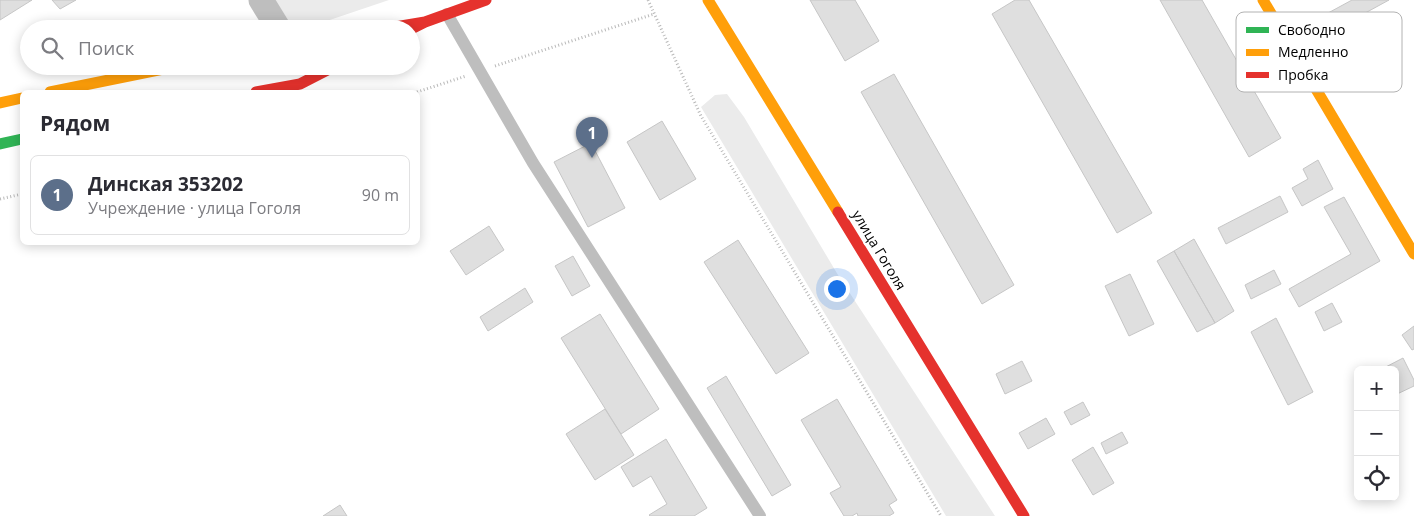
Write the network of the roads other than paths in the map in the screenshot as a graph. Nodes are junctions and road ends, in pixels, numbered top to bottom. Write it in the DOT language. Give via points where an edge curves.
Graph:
graph roads {
  1 [pos="261,0"];
  2 [pos="486,0"];
  3 [pos="708,0"];
  4 [pos="1263,0"];
  5 [pos="1270,12"];
  6 [pos="447,14"];
  7 [pos="273,20"];
  8 [pos="425,22"];
  9 [pos="420,23"];
  10 [pos="420,24"];
  11 [pos="134,75"];
  12 [pos="318,75"];
  13 [pos="60,90"];
  14 [pos="267,90"];
  15 [pos="1318,92"];
  16 [pos="20,98"];
  17 [pos="0,103"];
  18 [pos="20,139"];
  19 [pos="0,144"];
  20 [pos="1414,254"];
  21 [pos="760,516"];
  22 [pos="1024,516"];
  1 -- 7 [label="street"];
  2 -- 6 [label="street"];
  3 -- 22 [label="street, улица Гоголя"];
  4 -- 5 [label="street"];
  6 -- 8 [label="street"];
  6 -- 21 [label="lane" via="533,163"];
  8 -- 9 [label="street"];
  8 -- 10 [label="street"];
  11 -- 13 [label="street"];
  12 -- 14 [label="street" via="300,84"];
  15 -- 20 [label="street"];
  16 -- 17 [label="street"];
  18 -- 19 [label="street"];
}
